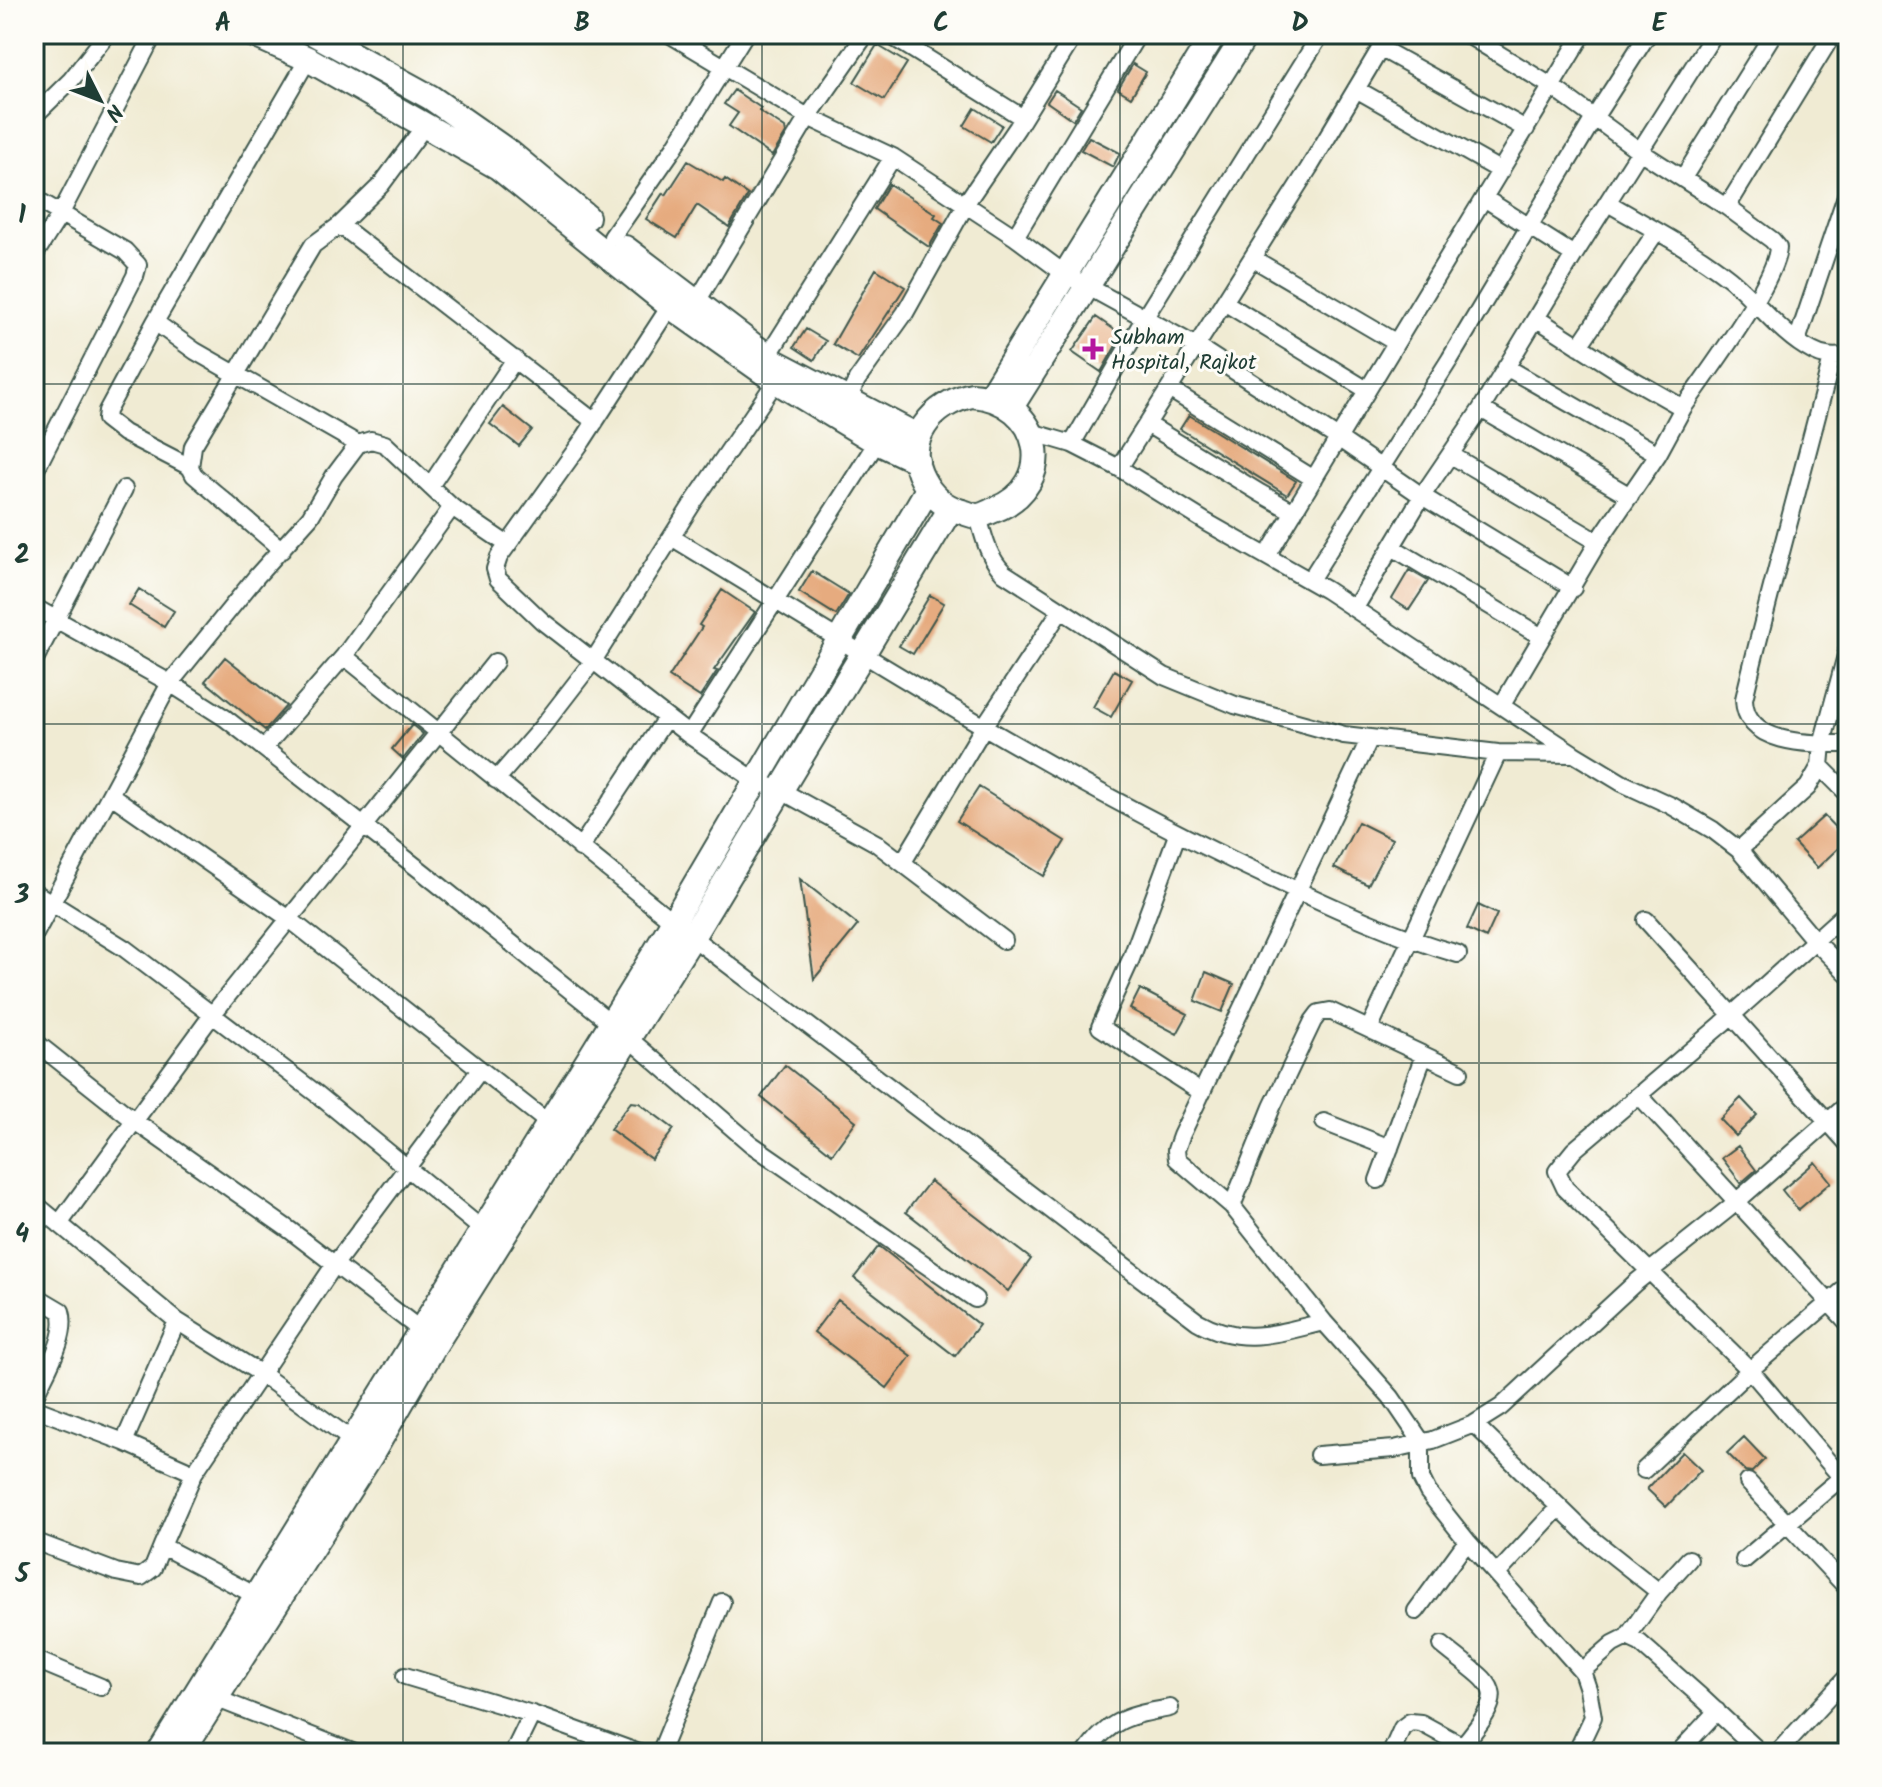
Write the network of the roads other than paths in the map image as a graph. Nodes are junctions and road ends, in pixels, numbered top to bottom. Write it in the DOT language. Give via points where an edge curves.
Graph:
graph roads {
  1 [pos="107,34"];
  2 [pos="154,34"];
  3 [pos="252,34"];
  4 [pos="315,34"];
  5 [pos="669,34"];
  6 [pos="745,34"];
  7 [pos="866,34"];
  8 [pos="888,34"];
  9 [pos="1075,34"];
  10 [pos="1138,34"];
  11 [pos="1214,34"];
  12 [pos="1246,34"];
  13 [pos="1321,34"];
  14 [pos="1466,34"];
  15 [pos="1648,34"];
  16 [pos="1714,34"];
  17 [pos="1773,34"];
  18 [pos="1833,34"];
  19 [pos="1576,36"];
  20 [pos="1384,41"];
  21 [pos="308,59"];
  22 [pos="725,67"];
  23 [pos="1551,86"];
  24 [pos="1356,89"];
  25 [pos="34,116"];
  26 [pos="808,117"];
  27 [pos="1023,118"];
  28 [pos="1594,118"];
  29 [pos="426,124"];
  30 [pos="1526,129"];
  31 [pos="1641,152"];
  32 [pos="893,157"];
  33 [pos="1501,171"];
  34 [pos="1683,178"];
  35 [pos="1848,190"];
  36 [pos="34,198"];
  37 [pos="1484,198"];
  38 [pos="1608,203"];
  39 [pos="966,206"];
  40 [pos="1727,207"];
  41 [pos="60,215"];
  42 [pos="340,225"];
  43 [pos="1529,226"];
  44 [pos="1656,232"];
  45 [pos="612,237"];
  46 [pos="1015,237"];
  47 [pos="1574,255"];
  48 [pos="34,256"];
  49 [pos="1252,258"];
  50 [pos="1065,274"];
  51 [pos="1089,287"];
  52 [pos="682,300"];
  53 [pos="1224,302"];
  54 [pos="1760,306"];
  55 [pos="1145,317"];
  56 [pos="1536,318"];
  57 [pos="155,322"];
  58 [pos="1797,341"];
  59 [pos="1395,342"];
  60 [pos="1196,346"];
  61 [pos="1579,346"];
  62 [pos="768,356"];
  63 [pos="1840,357"];
  64 [pos="515,359"];
  65 [pos="1506,367"];
  66 [pos="237,376"];
  67 [pos="776,381"];
  68 [pos="1169,389"];
  69 [pos="1367,390"];
  70 [pos="847,401"];
  71 [pos="1000,402"];
  72 [pos="1683,408"];
  73 [pos="1481,409"];
  74 [pos="595,422"];
  75 [pos="1147,424"];
  76 [pos="1031,432"];
  77 [pos="1338,438"];
  78 [pos="877,442"];
  79 [pos="358,444"];
  80 [pos="1072,444"];
  81 [pos="918,449"];
  82 [pos="1658,454"];
  83 [pos="1451,455"];
  84 [pos="190,467"];
  85 [pos="1379,467"];
  86 [pos="1119,468"];
  87 [pos="34,473"];
  88 [pos="1314,479"];
  89 [pos="430,486"];
  90 [pos="124,489"];
  91 [pos="928,489"];
  92 [pos="1422,496"];
  93 [pos="1630,496"];
  94 [pos="452,507"];
  95 [pos="951,508"];
  96 [pos="1294,512"];
  97 [pos="978,516"];
  98 [pos="673,538"];
  99 [pos="1598,542"];
  100 [pos="508,545"];
  101 [pos="1392,547"];
  102 [pos="282,550"];
  103 [pos="1267,556"];
  104 [pos="1310,580"];
  105 [pos="1573,588"];
  106 [pos="774,601"];
  107 [pos="34,607"];
  108 [pos="1355,608"];
  109 [pos="1061,610"];
  110 [pos="57,619"];
  111 [pos="1542,637"];
  112 [pos="840,639"];
  113 [pos="1848,648"];
  114 [pos="865,654"];
  115 [pos="344,656"];
  116 [pos="34,661"];
  117 [pos="593,661"];
  118 [pos="495,662"];
  119 [pos="170,683"];
  120 [pos="1502,705"];
  121 [pos="666,718"];
  122 [pos="985,725"];
  123 [pos="440,733"];
  124 [pos="689,735"];
  125 [pos="1370,738"];
  126 [pos="1822,744"];
  127 [pos="1848,744"];
  128 [pos="264,748"];
  129 [pos="1498,753"];
  130 [pos="1574,754"];
  131 [pos="1820,766"];
  132 [pos="496,780"];
  133 [pos="756,781"];
  134 [pos="780,790"];
  135 [pos="1848,794"];
  136 [pos="111,795"];
  137 [pos="365,827"];
  138 [pos="1177,835"];
  139 [pos="580,848"];
  140 [pos="1739,850"];
  141 [pos="903,862"];
  142 [pos="1298,891"];
  143 [pos="34,892"];
  144 [pos="53,904"];
  145 [pos="1848,911"];
  146 [pos="288,918"];
  147 [pos="1646,920"];
  148 [pos="683,929"];
  149 [pos="34,936"];
  150 [pos="1004,940"];
  151 [pos="1410,941"];
  152 [pos="1815,941"];
  153 [pos="1458,954"];
  154 [pos="1848,974"];
  155 [pos="1733,1014"];
  156 [pos="212,1015"];
  157 [pos="1369,1029"];
  158 [pos="620,1031"];
  159 [pos="34,1041"];
  160 [pos="1424,1055"];
  161 [pos="480,1070"];
  162 [pos="1460,1072"];
  163 [pos="1202,1093"];
  164 [pos="1639,1095"];
  165 [pos="1848,1104"];
  166 [pos="1828,1121"];
  167 [pos="136,1122"];
  168 [pos="1324,1122"];
  169 [pos="558,1130"];
  170 [pos="1848,1144"];
  171 [pos="1390,1148"];
  172 [pos="407,1166"];
  173 [pos="1378,1180"];
  174 [pos="1737,1200"];
  175 [pos="34,1203"];
  176 [pos="1232,1206"];
  177 [pos="59,1224"];
  178 [pos="492,1237"];
  179 [pos="335,1264"];
  180 [pos="1652,1271"];
  181 [pos="1848,1286"];
  182 [pos="34,1295"];
  183 [pos="975,1299"];
  184 [pos="1829,1303"];
  185 [pos="177,1321"];
  186 [pos="1324,1322"];
  187 [pos="1848,1323"];
  188 [pos="428,1336"];
  189 [pos="1750,1370"];
  190 [pos="260,1373"];
  191 [pos="34,1398"];
  192 [pos="34,1408"];
  193 [pos="1474,1424"];
  194 [pos="1421,1441"];
  195 [pos="124,1442"];
  196 [pos="361,1447"];
  197 [pos="1318,1455"];
  198 [pos="1644,1470"];
  199 [pos="194,1473"];
  200 [pos="1846,1478"];
  201 [pos="1748,1482"];
  202 [pos="1559,1507"];
  203 [pos="1786,1525"];
  204 [pos="34,1541"];
  205 [pos="1467,1541"];
  206 [pos="162,1546"];
  207 [pos="1689,1559"];
  208 [pos="1744,1560"];
  209 [pos="1498,1573"];
  210 [pos="1848,1589"];
  211 [pos="1659,1592"];
  212 [pos="264,1600"];
  213 [pos="722,1602"];
  214 [pos="1416,1611"];
  215 [pos="1627,1637"];
  216 [pos="1442,1645"];
  217 [pos="34,1659"];
  218 [pos="1582,1671"];
  219 [pos="405,1676"];
  220 [pos="1848,1676"];
  221 [pos="101,1687"];
  222 [pos="215,1698"];
  223 [pos="1170,1708"];
  224 [pos="1717,1711"];
  225 [pos="532,1714"];
  226 [pos="1469,1749"];
  227 [pos="1786,1750"];
  228 [pos="1579,1752"];
  229 [pos="159,1753"];
  230 [pos="181,1753"];
  231 [pos="355,1753"];
  232 [pos="513,1753"];
  233 [pos="639,1753"];
  234 [pos="660,1753"];
  235 [pos="1086,1753"];
  236 [pos="1391,1753"];
  237 [pos="1678,1753"];
  238 [pos="1761,1753"];
  1 -- 25 [label="street"];
  2 -- 41 [label="street"];
  3 -- 21 [label="main road"];
  4 -- 45 [label="main road" via="430,97 510,153"];
  5 -- 22 [label="street"];
  6 -- 22 [label="street"];
  7 -- 26 [label="street"];
  8 -- 27 [label="street"];
  9 -- 27 [label="street"];
  10 -- 46 [label="street"];
  11 -- 50 [label="main road"];
  12 -- 51 [label="main road"];
  13 -- 55 [label="street"];
  14 -- 23 [label="street"];
  15 -- 28 [label="street"];
  16 -- 31 [label="street"];
  17 -- 34 [label="street"];
  18 -- 40 [label="street"];
  19 -- 23 [label="street"];
  20 -- 24 [label="street"];
  20 -- 30 [label="street"];
  21 -- 29 [label="main road"];
  21 -- 57 [label="street"];
  22 -- 26 [label="street"];
  22 -- 45 [label="street"];
  23 -- 28 [label="street"];
  23 -- 30 [label="street"];
  24 -- 33 [label="street"];
  24 -- 49 [label="street"];
  26 -- 32 [label="street"];
  26 -- 52 [label="street"];
  27 -- 39 [label="street"];
  28 -- 31 [label="street"];
  28 -- 43 [label="street"];
  29 -- 42 [label="street" via="381,185"];
  29 -- 52 [label="main road" via="498,167"];
  30 -- 33 [label="street"];
  31 -- 34 [label="street"];
  31 -- 38 [label="street"];
  32 -- 39 [label="street"];
  32 -- 62 [label="street"];
  33 -- 37 [label="street"];
  34 -- 40 [label="street"];
  35 -- 58 [label="street"];
  36 -- 41 [label="street"];
  37 -- 43 [label="street"];
  37 -- 59 [label="street"];
  38 -- 44 [label="street"];
  38 -- 47 [label="street"];
  39 -- 46 [label="street"];
  39 -- 70 [label="street"];
  40 -- 54 [label="street" via="1778,247"];
  41 -- 48 [label="street"];
  41 -- 87 [label="street" via="125,251 138,265"];
  42 -- 64 [label="street"];
  42 -- 66 [label="street" via="313,245"];
  43 -- 47 [label="street"];
  43 -- 85 [label="street"];
  44 -- 54 [label="street" via="1699,256"];
  44 -- 61 [label="street"];
  45 -- 52 [label="main road"];
  46 -- 50 [label="street"];
  47 -- 56 [label="street"];
  49 -- 53 [label="street"];
  49 -- 59 [label="street"];
  50 -- 51 [label="street"];
  50 -- 71 [label="main road"];
  51 -- 55 [label="street"];
  51 -- 71 [label="main road"];
  52 -- 62 [label="main road"];
  52 -- 67 [label="main road"];
  52 -- 74 [label="street"];
  53 -- 60 [label="street"];
  53 -- 69 [label="street"];
  54 -- 58 [label="street"];
  54 -- 72 [label="street"];
  55 -- 60 [label="street"];
  55 -- 80 [label="street"];
  56 -- 61 [label="street"];
  56 -- 65 [label="street"];
  57 -- 66 [label="street"];
  57 -- 84 [label="street" via="106,419"];
  58 -- 63 [label="street" via="1813,352"];
  59 -- 69 [label="street"];
  60 -- 68 [label="street"];
  60 -- 77 [label="street"];
  61 -- 72 [label="street"];
  62 -- 70 [label="main road"];
  63 -- 126 [label="street" via="1744,699 1747,718 1769,735"];
  64 -- 74 [label="street"];
  64 -- 89 [label="street"];
  65 -- 73 [label="street"];
  65 -- 82 [label="street"];
  66 -- 79 [label="street"];
  66 -- 84 [label="street" via="198,433"];
  67 -- 78 [label="main road"];
  67 -- 98 [label="street"];
  68 -- 75 [label="street"];
  68 -- 88 [label="street"];
  69 -- 77 [label="street"];
  70 -- 81 [label="main road"];
  71 -- 76 [label="main road" via="1021,415"];
  71 -- 81 [label="main road" via="972,395 954,399 927,421"];
  72 -- 82 [label="street"];
  73 -- 83 [label="street"];
  73 -- 93 [label="street"];
  74 -- 100 [label="street"];
  75 -- 86 [label="street"];
  75 -- 96 [label="street"];
  76 -- 80 [label="street"];
  76 -- 97 [label="main road" via="1033,472 1023,490 1008,504"];
  77 -- 85 [label="street"];
  77 -- 88 [label="street"];
  78 -- 81 [label="main road"];
  78 -- 106 [label="street"];
  79 -- 89 [label="street" via="385,444"];
  79 -- 102 [label="street"];
  80 -- 86 [label="street"];
  81 -- 91 [label="main road" via="920,476"];
  82 -- 93 [label="street"];
  83 -- 92 [label="street"];
  83 -- 99 [label="street"];
  84 -- 102 [label="street"];
  85 -- 92 [label="street"];
  85 -- 104 [label="street"];
  86 -- 103 [label="street"];
  88 -- 96 [label="street"];
  89 -- 94 [label="street"];
  90 -- 110 [label="street"];
  91 -- 95 [label="main road"];
  91 -- 112 [label="main road"];
  92 -- 101 [label="street"];
  92 -- 105 [label="street"];
  93 -- 99 [label="street"];
  94 -- 100 [label="street"];
  94 -- 115 [label="street"];
  95 -- 97 [label="main road"];
  95 -- 114 [label="main road"];
  96 -- 103 [label="street"];
  97 -- 109 [label="street" via="994,563"];
  98 -- 106 [label="street"];
  98 -- 117 [label="street"];
  99 -- 105 [label="street"];
  100 -- 117 [label="street" via="495,569 498,579"];
  101 -- 108 [label="street"];
  101 -- 111 [label="street"];
  102 -- 119 [label="street"];
  103 -- 104 [label="street"];
  104 -- 108 [label="street"];
  105 -- 111 [label="street"];
  106 -- 112 [label="street"];
  106 -- 124 [label="street"];
  107 -- 110 [label="street"];
  108 -- 120 [label="street"];
  109 -- 122 [label="street"];
  109 -- 125 [label="street" via="1164,676 1212,698"];
  110 -- 116 [label="street"];
  110 -- 119 [label="street"];
  111 -- 120 [label="street"];
  112 -- 114 [label="street"];
  112 -- 133 [label="main road"];
  113 -- 126 [label="street"];
  114 -- 122 [label="street"];
  114 -- 134 [label="main road"];
  115 -- 123 [label="street"];
  115 -- 128 [label="street"];
  117 -- 121 [label="street"];
  117 -- 132 [label="street"];
  118 -- 123 [label="street"];
  119 -- 128 [label="street"];
  119 -- 136 [label="street"];
  120 -- 130 [label="street"];
  121 -- 124 [label="street"];
  121 -- 139 [label="street"];
  122 -- 138 [label="street"];
  122 -- 141 [label="street"];
  123 -- 132 [label="street"];
  123 -- 137 [label="street"];
  124 -- 133 [label="street"];
  125 -- 129 [label="street"];
  125 -- 142 [label="street"];
  126 -- 127 [label="street"];
  126 -- 131 [label="street"];
  128 -- 137 [label="street"];
  129 -- 130 [label="street"];
  129 -- 151 [label="street"];
  130 -- 140 [label="street" via="1672,806"];
  131 -- 135 [label="street"];
  131 -- 140 [label="street" via="1808,787"];
  132 -- 139 [label="street"];
  133 -- 134 [label="street"];
  133 -- 148 [label="main road"];
  134 -- 141 [label="street"];
  134 -- 148 [label="main road"];
  136 -- 144 [label="street"];
  136 -- 146 [label="street"];
  137 -- 146 [label="street"];
  137 -- 158 [label="street"];
  138 -- 142 [label="street"];
  138 -- 163 [label="street" via="1100,1027"];
  139 -- 148 [label="street"];
  140 -- 152 [label="street"];
  141 -- 150 [label="street"];
  142 -- 151 [label="street"];
  142 -- 163 [label="street"];
  143 -- 144 [label="street"];
  144 -- 149 [label="street"];
  144 -- 156 [label="street" via="124,948"];
  145 -- 152 [label="street"];
  146 -- 156 [label="street"];
  146 -- 161 [label="street"];
  147 -- 155 [label="street"];
  148 -- 158 [label="main road"];
  148 -- 186 [label="street" via="1197,1321 1236,1336 1265,1336"];
  151 -- 153 [label="street"];
  151 -- 157 [label="street"];
  152 -- 154 [label="street"];
  152 -- 155 [label="street"];
  155 -- 164 [label="street"];
  155 -- 166 [label="street"];
  156 -- 167 [label="street"];
  156 -- 172 [label="street"];
  157 -- 160 [label="street"];
  157 -- 176 [label="street" via="1330,1011 1319,1013 1272,1107"];
  158 -- 169 [label="main road"];
  158 -- 183 [label="street" via="751,1144"];
  159 -- 167 [label="street"];
  160 -- 162 [label="street"];
  160 -- 171 [label="street"];
  161 -- 169 [label="street"];
  161 -- 172 [label="street"];
  163 -- 176 [label="street" via="1181,1136 1177,1159"];
  164 -- 174 [label="street"];
  164 -- 180 [label="street" via="1557,1171 1565,1188"];
  165 -- 166 [label="street"];
  166 -- 170 [label="street"];
  166 -- 174 [label="street"];
  167 -- 177 [label="street"];
  167 -- 179 [label="street"];
  168 -- 171 [label="street"];
  169 -- 178 [label="main road"];
  171 -- 173 [label="street"];
  172 -- 178 [label="street"];
  172 -- 179 [label="street"];
  174 -- 180 [label="street"];
  174 -- 184 [label="street"];
  175 -- 177 [label="street"];
  176 -- 186 [label="street"];
  177 -- 185 [label="street"];
  178 -- 188 [label="main road"];
  179 -- 188 [label="street"];
  179 -- 190 [label="street"];
  180 -- 189 [label="street"];
  180 -- 193 [label="street" via="1529,1383"];
  181 -- 184 [label="street"];
  182 -- 191 [label="street" via="55,1306 63,1319"];
  184 -- 187 [label="street"];
  184 -- 189 [label="street"];
  185 -- 190 [label="street"];
  185 -- 195 [label="street"];
  186 -- 194 [label="street" via="1391,1397"];
  188 -- 196 [label="main road"];
  189 -- 198 [label="street"];
  189 -- 200 [label="street"];
  190 -- 196 [label="street"];
  190 -- 199 [label="street"];
  192 -- 195 [label="street"];
  193 -- 194 [label="street"];
  193 -- 202 [label="street"];
  194 -- 197 [label="street" via="1394,1449"];
  194 -- 205 [label="street" via="1421,1478"];
  195 -- 199 [label="street"];
  196 -- 212 [label="main road"];
  199 -- 206 [label="street"];
  200 -- 203 [label="street"];
  201 -- 203 [label="street"];
  202 -- 209 [label="street"];
  202 -- 211 [label="street"];
  203 -- 208 [label="street"];
  203 -- 210 [label="street"];
  204 -- 206 [label="street" via="141,1577 153,1568"];
  205 -- 209 [label="street"];
  205 -- 214 [label="street"];
  206 -- 212 [label="street"];
  207 -- 211 [label="street"];
  209 -- 218 [label="street"];
  211 -- 215 [label="street"];
  212 -- 222 [label="main road"];
  212 -- 229 [label="main road"];
  213 -- 234 [label="street"];
  215 -- 218 [label="street"];
  215 -- 224 [label="street"];
  216 -- 226 [label="street" via="1492,1691 1493,1703"];
  217 -- 221 [label="street"];
  218 -- 228 [label="street" via="1593,1717"];
  219 -- 225 [label="street"];
  220 -- 227 [label="street"];
  222 -- 230 [label="main road"];
  222 -- 231 [label="street"];
  223 -- 235 [label="street" via="1113,1723"];
  224 -- 237 [label="street"];
  224 -- 238 [label="street"];
  225 -- 232 [label="street"];
  225 -- 233 [label="street"];
  226 -- 236 [label="street" via="1410,1722"];
}
